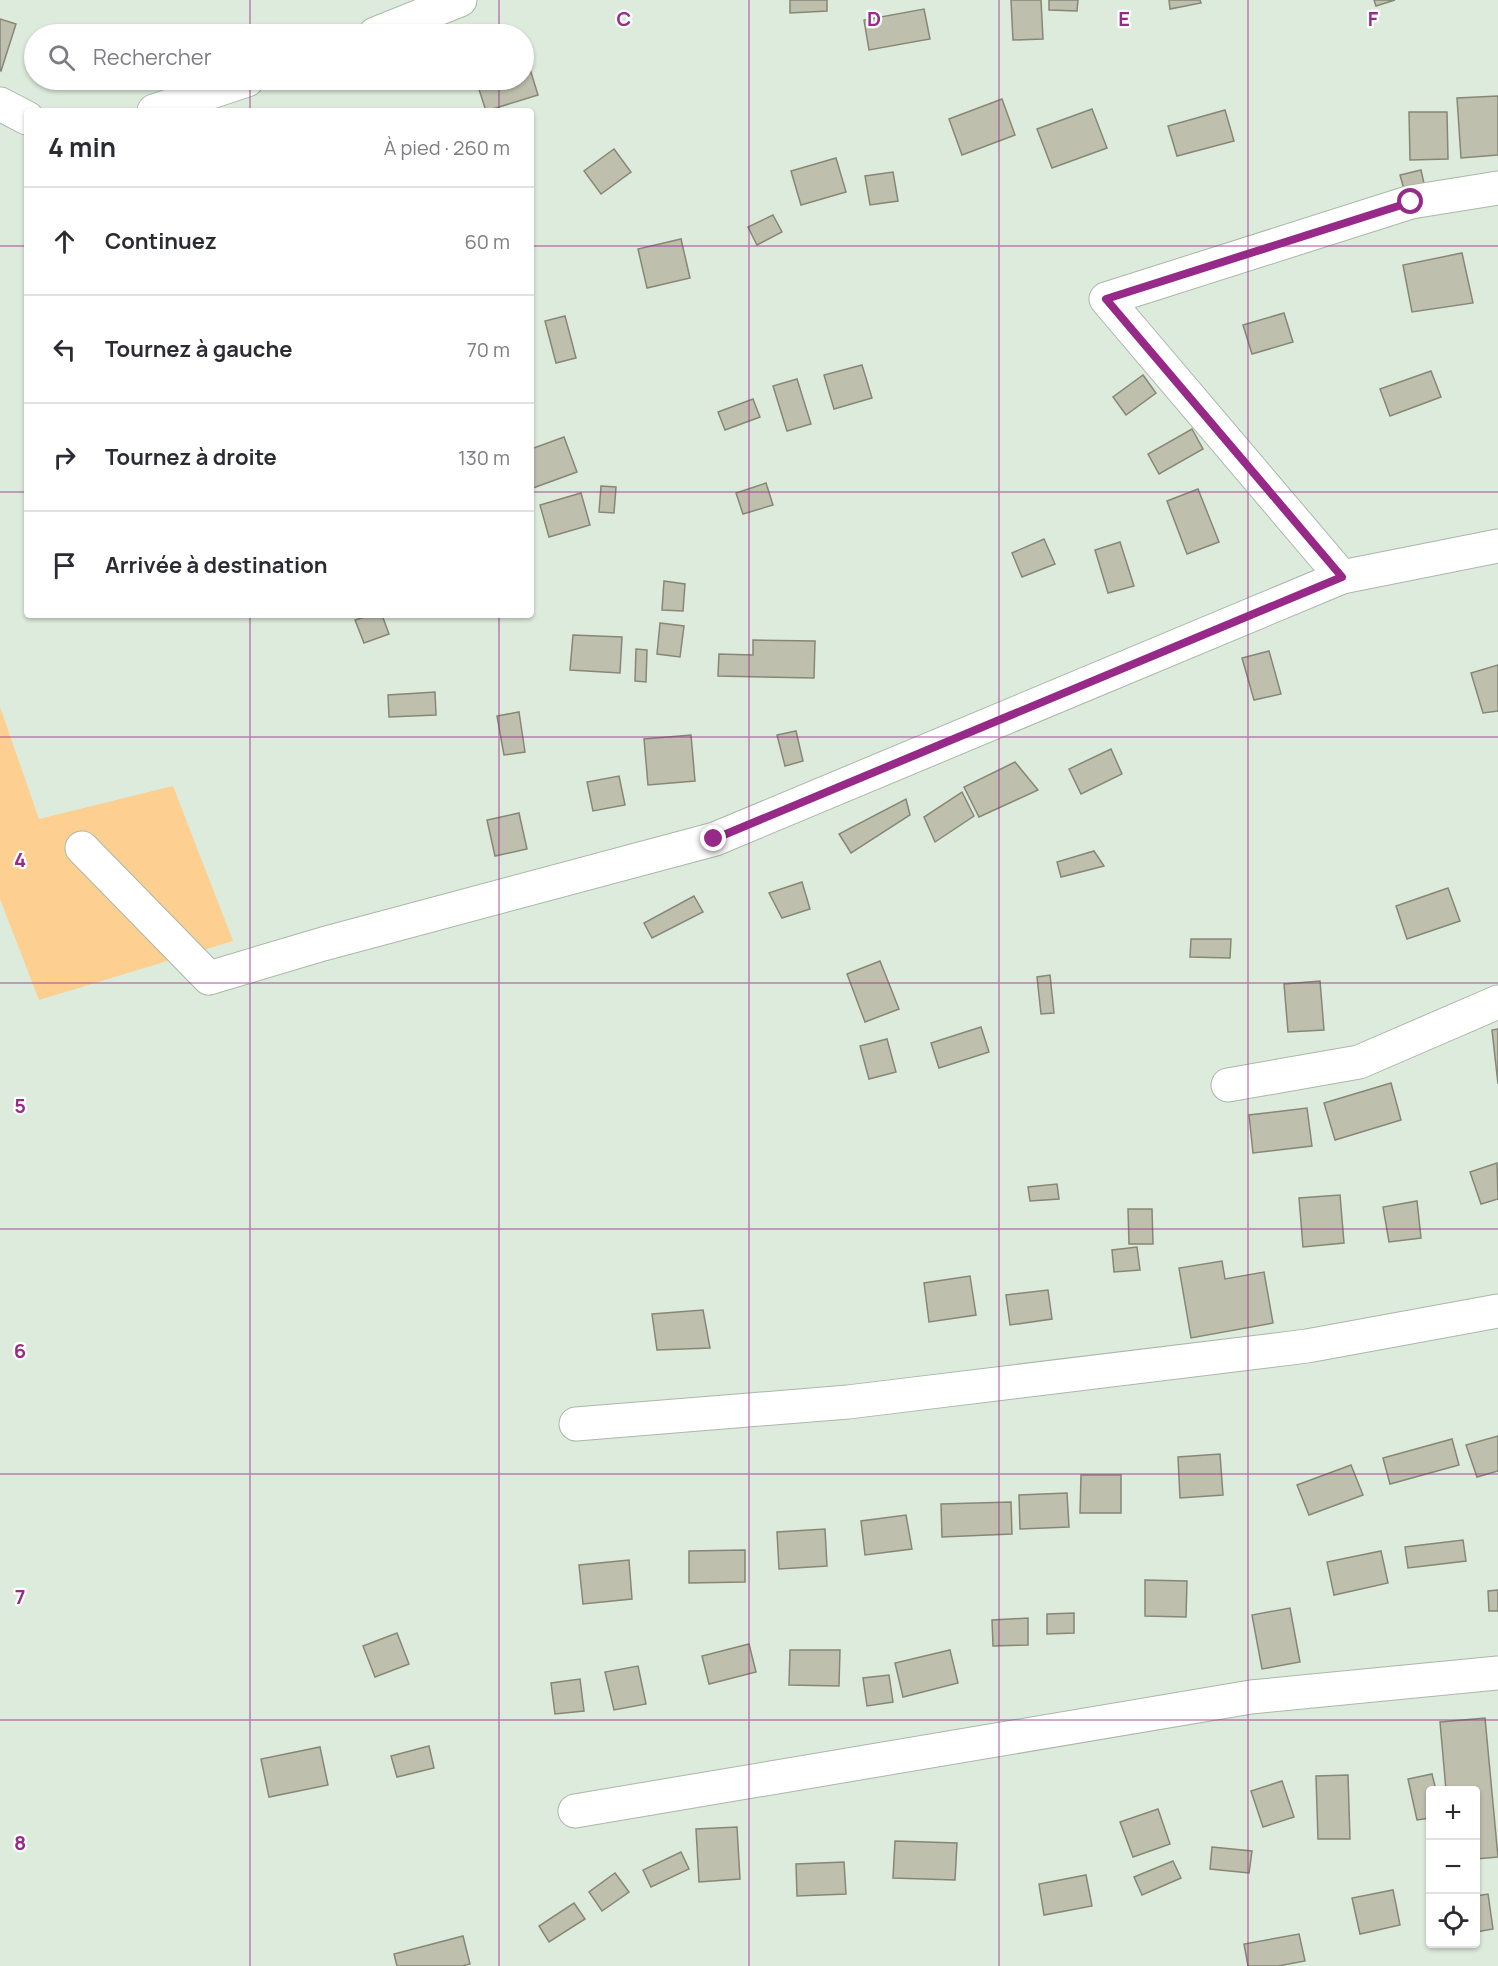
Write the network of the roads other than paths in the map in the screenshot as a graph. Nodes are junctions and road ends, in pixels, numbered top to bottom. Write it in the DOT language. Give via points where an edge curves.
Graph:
graph roads {
  1 [pos="460,0"];
  2 [pos="400,24"];
  3 [pos="217,90"];
  4 [pos="0,104"];
  5 [pos="163,108"];
  6 [pos="24,116"];
  7 [pos="1498,188"];
  8 [pos="1498,546"];
  9 [pos="1342,577"];
  10 [pos="82,848"];
  11 [pos="1498,1002"];
  12 [pos="1228,1085"];
  13 [pos="1498,1311"];
  14 [pos="576,1424"];
  15 [pos="1498,1673"];
  16 [pos="575,1811"];
  1 -- 2 [label="street"];
  3 -- 5 [label="street"];
  4 -- 6 [label="street"];
  7 -- 9 [label="street" via="1411,202 1106,299"];
  8 -- 9 [label="street"];
  9 -- 10 [label="street" via="714,839 209,978"];
  11 -- 12 [label="street" via="1359,1062"];
  13 -- 14 [label="street" via="1307,1346 884,1398"];
  15 -- 16 [label="street" via="1251,1697"];
}
